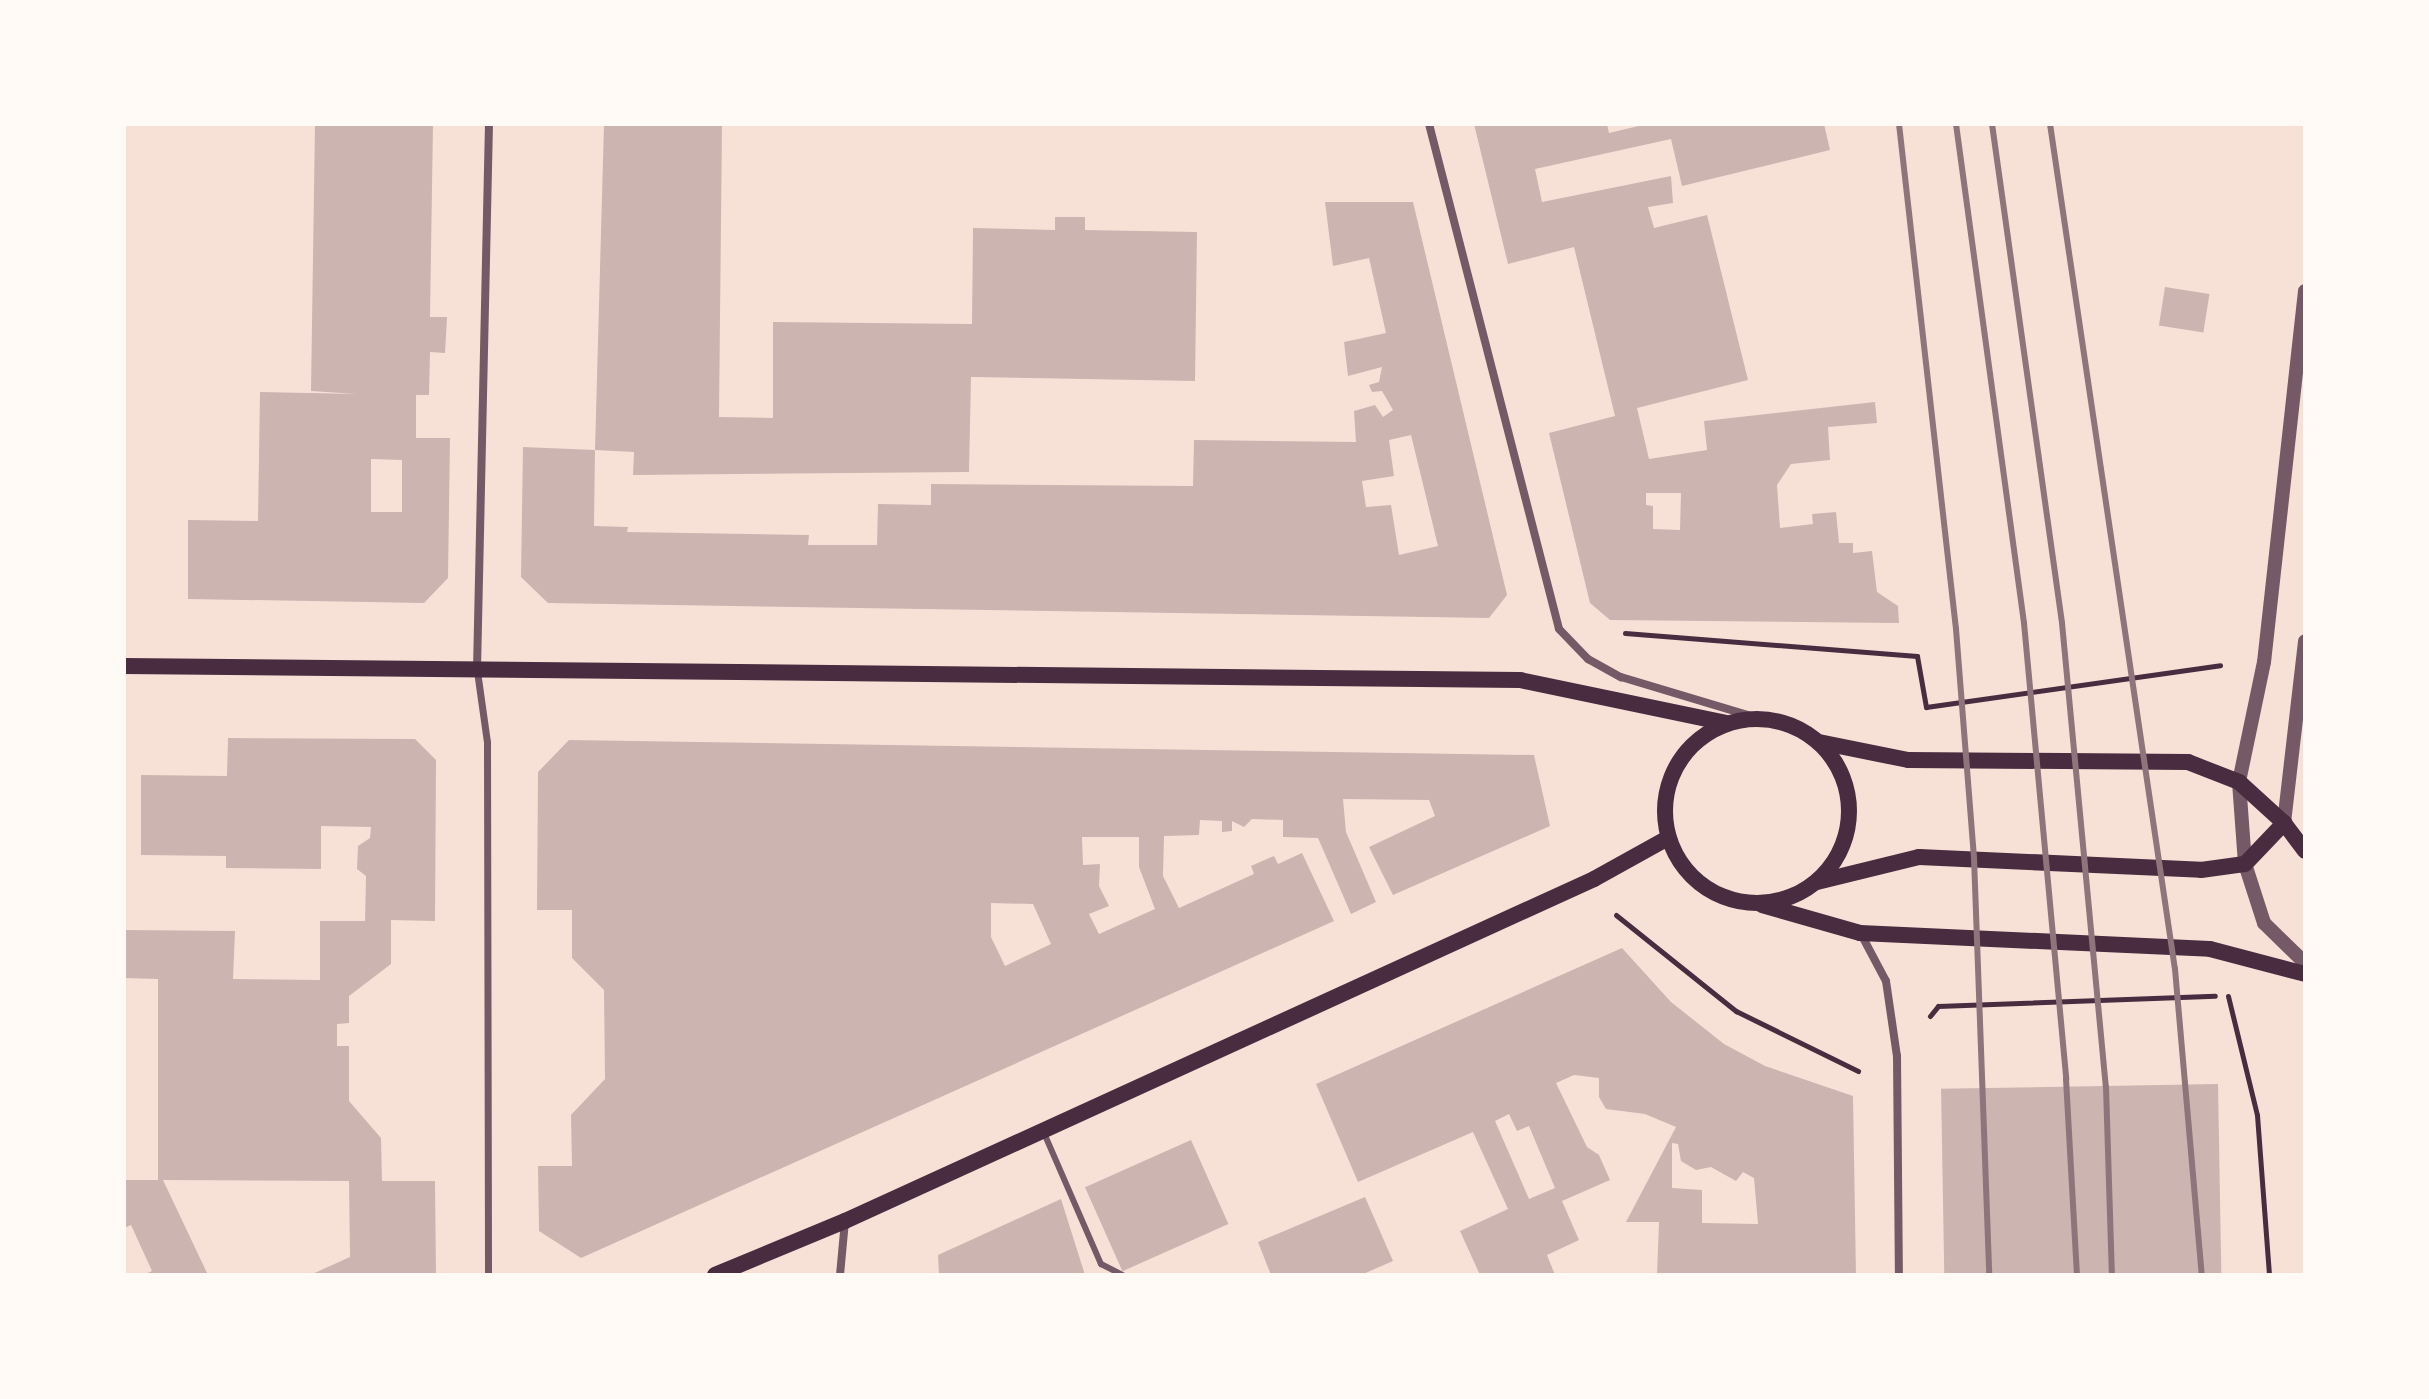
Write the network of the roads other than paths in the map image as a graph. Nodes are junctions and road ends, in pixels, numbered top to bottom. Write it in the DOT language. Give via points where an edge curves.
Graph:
graph roads {
  1 [pos="489,124"];
  2 [pos="1429,124"];
  3 [pos="2305,291"];
  4 [pos="2305,641"];
  5 [pos="124,666"];
  6 [pos="477,669"];
  7 [pos="1758,718"];
  8 [pos="1726,723"];
  9 [pos="1819,742"];
  10 [pos="2239,782"];
  11 [pos="2284,823"];
  12 [pos="1668,838"];
  13 [pos="2305,851"];
  14 [pos="2245,864"];
  15 [pos="1816,883"];
  16 [pos="1757,904"];
  17 [pos="1860,933"];
  18 [pos="2305,963"];
  19 [pos="2305,974"];
  20 [pos="1043,1129"];
  21 [pos="845,1221"];
  22 [pos="488,1275"];
  23 [pos="715,1275"];
  24 [pos="840,1275"];
  25 [pos="1123,1275"];
  26 [pos="1899,1275"];
  1 -- 6 [label="street"];
  2 -- 7 [label="street" via="1559,629 1588,659 1621,677"];
  3 -- 10 [label="street" via="2264,662"];
  4 -- 11 [label="street"];
  5 -- 6 [label="main road"];
  6 -- 8 [label="main road" via="1520,680"];
  6 -- 22 [label="street" via="487,742"];
  7 -- 8 [label="main road"];
  7 -- 9 [label="main road" via="1800,729"];
  8 -- 12 [label="main road" via="1701,737 1675,770 1664,810"];
  9 -- 10 [label="main road" via="1908,760 2188,762"];
  9 -- 15 [label="main road" via="1838,767 1848,797 1848,829 1837,858"];
  10 -- 11 [label="main road"];
  10 -- 14 [label="street"];
  11 -- 13 [label="main road"];
  11 -- 14 [label="main road"];
  12 -- 16 [label="main road" via="1680,863 1700,884 1726,898"];
  12 -- 20 [label="main road" via="1594,879"];
  14 -- 15 [label="main road" via="2201,870 1919,857"];
  14 -- 18 [label="street" via="2264,923"];
  15 -- 16 [label="main road" via="1798,894"];
  16 -- 17 [label="main road"];
  17 -- 19 [label="main road" via="2210,949"];
  17 -- 26 [label="street" via="1886,981 1897,1056"];
  20 -- 21 [label="main road"];
  20 -- 25 [label="lane" via="1101,1264"];
  21 -- 23 [label="main road"];
  21 -- 24 [label="street"];
}
